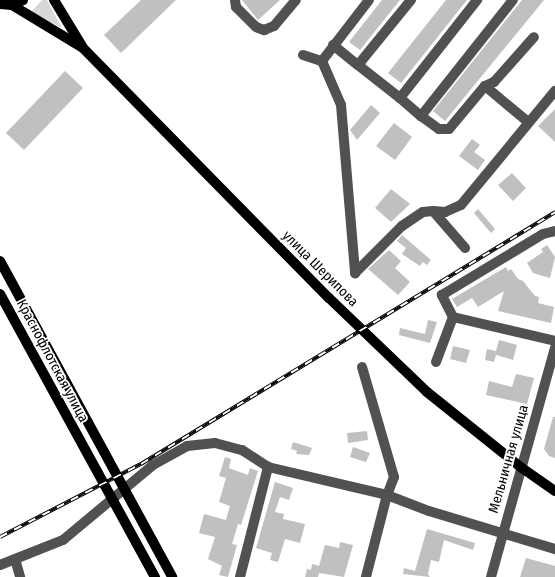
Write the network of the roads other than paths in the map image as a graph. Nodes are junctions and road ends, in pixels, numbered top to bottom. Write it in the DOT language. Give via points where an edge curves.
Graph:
graph roads {
  1 [pos="23,0"];
  2 [pos="54,0"];
  3 [pos="235,0"];
  4 [pos="296,0"];
  5 [pos="369,0"];
  6 [pos="411,0"];
  7 [pos="477,0"];
  8 [pos="513,0"];
  9 [pos="7,5"];
  10 [pos="0,13"];
  11 [pos="534,37"];
  12 [pos="333,45"];
  13 [pos="83,48"];
  14 [pos="303,55"];
  15 [pos="322,61"];
  16 [pos="358,65"];
  17 [pos="485,86"];
  18 [pos="555,91"];
  19 [pos="400,98"];
  20 [pos="422,116"];
  21 [pos="528,122"];
  22 [pos="433,211"];
  23 [pos="555,231"];
  24 [pos="465,248"];
  25 [pos="0,261"];
  26 [pos="0,294"];
  27 [pos="454,317"];
  28 [pos="555,340"];
  29 [pos="555,348"];
  30 [pos="436,362"];
  31 [pos="362,368"];
  32 [pos="268,467"];
  33 [pos="522,468"];
  34 [pos="555,491"];
  35 [pos="387,495"];
  36 [pos="502,533"];
  37 [pos="555,549"];
  38 [pos="15,559"];
  39 [pos="0,565"];
  40 [pos="20,577"];
  41 [pos="155,577"];
  42 [pos="172,577"];
  43 [pos="240,577"];
  44 [pos="366,577"];
  45 [pos="491,577"];
  1 -- 9 [label="main road"];
  2 -- 13 [label="main road"];
  3 -- 4 [label="street" via="236,7 256,27 264,30 274,26"];
  5 -- 12 [label="street"];
  6 -- 16 [label="street"];
  7 -- 19 [label="street"];
  8 -- 20 [label="street"];
  9 -- 10 [label="main road"];
  9 -- 13 [label="main road"];
  11 -- 17 [label="street" via="494,82"];
  12 -- 15 [label="street"];
  12 -- 16 [label="street"];
  13 -- 33 [label="main road, улица Шерипова" via="328,298 427,392"];
  14 -- 15 [label="street"];
  15 -- 22 [label="street" via="341,105 355,273 413,216"];
  16 -- 19 [label="street"];
  17 -- 20 [label="street" via="449,129 439,129"];
  17 -- 21 [label="street"];
  18 -- 21 [label="street"];
  19 -- 20 [label="street"];
  21 -- 22 [label="street" via="461,205 445,212"];
  22 -- 24 [label="street"];
  23 -- 27 [label="street" via="543,234 442,295"];
  25 -- 42 [label="main road, Краснофлотская улица"];
  26 -- 41 [label="main road, Краснофлотская улица"];
  27 -- 28 [label="street"];
  27 -- 30 [label="street"];
  29 -- 33 [label="street, Мельничная улица"];
  31 -- 35 [label="street" via="394,477"];
  32 -- 35 [label="street"];
  32 -- 38 [label="street" via="242,450 215,443 187,446 153,465 63,540"];
  32 -- 43 [label="street"];
  33 -- 34 [label="main road, улица Шерипова"];
  33 -- 36 [label="street, Мельничная улица"];
  35 -- 36 [label="street" via="429,511"];
  35 -- 44 [label="street"];
  36 -- 37 [label="street"];
  36 -- 45 [label="street, Мельничная улица"];
  38 -- 39 [label="street"];
  38 -- 40 [label="street"];
}
